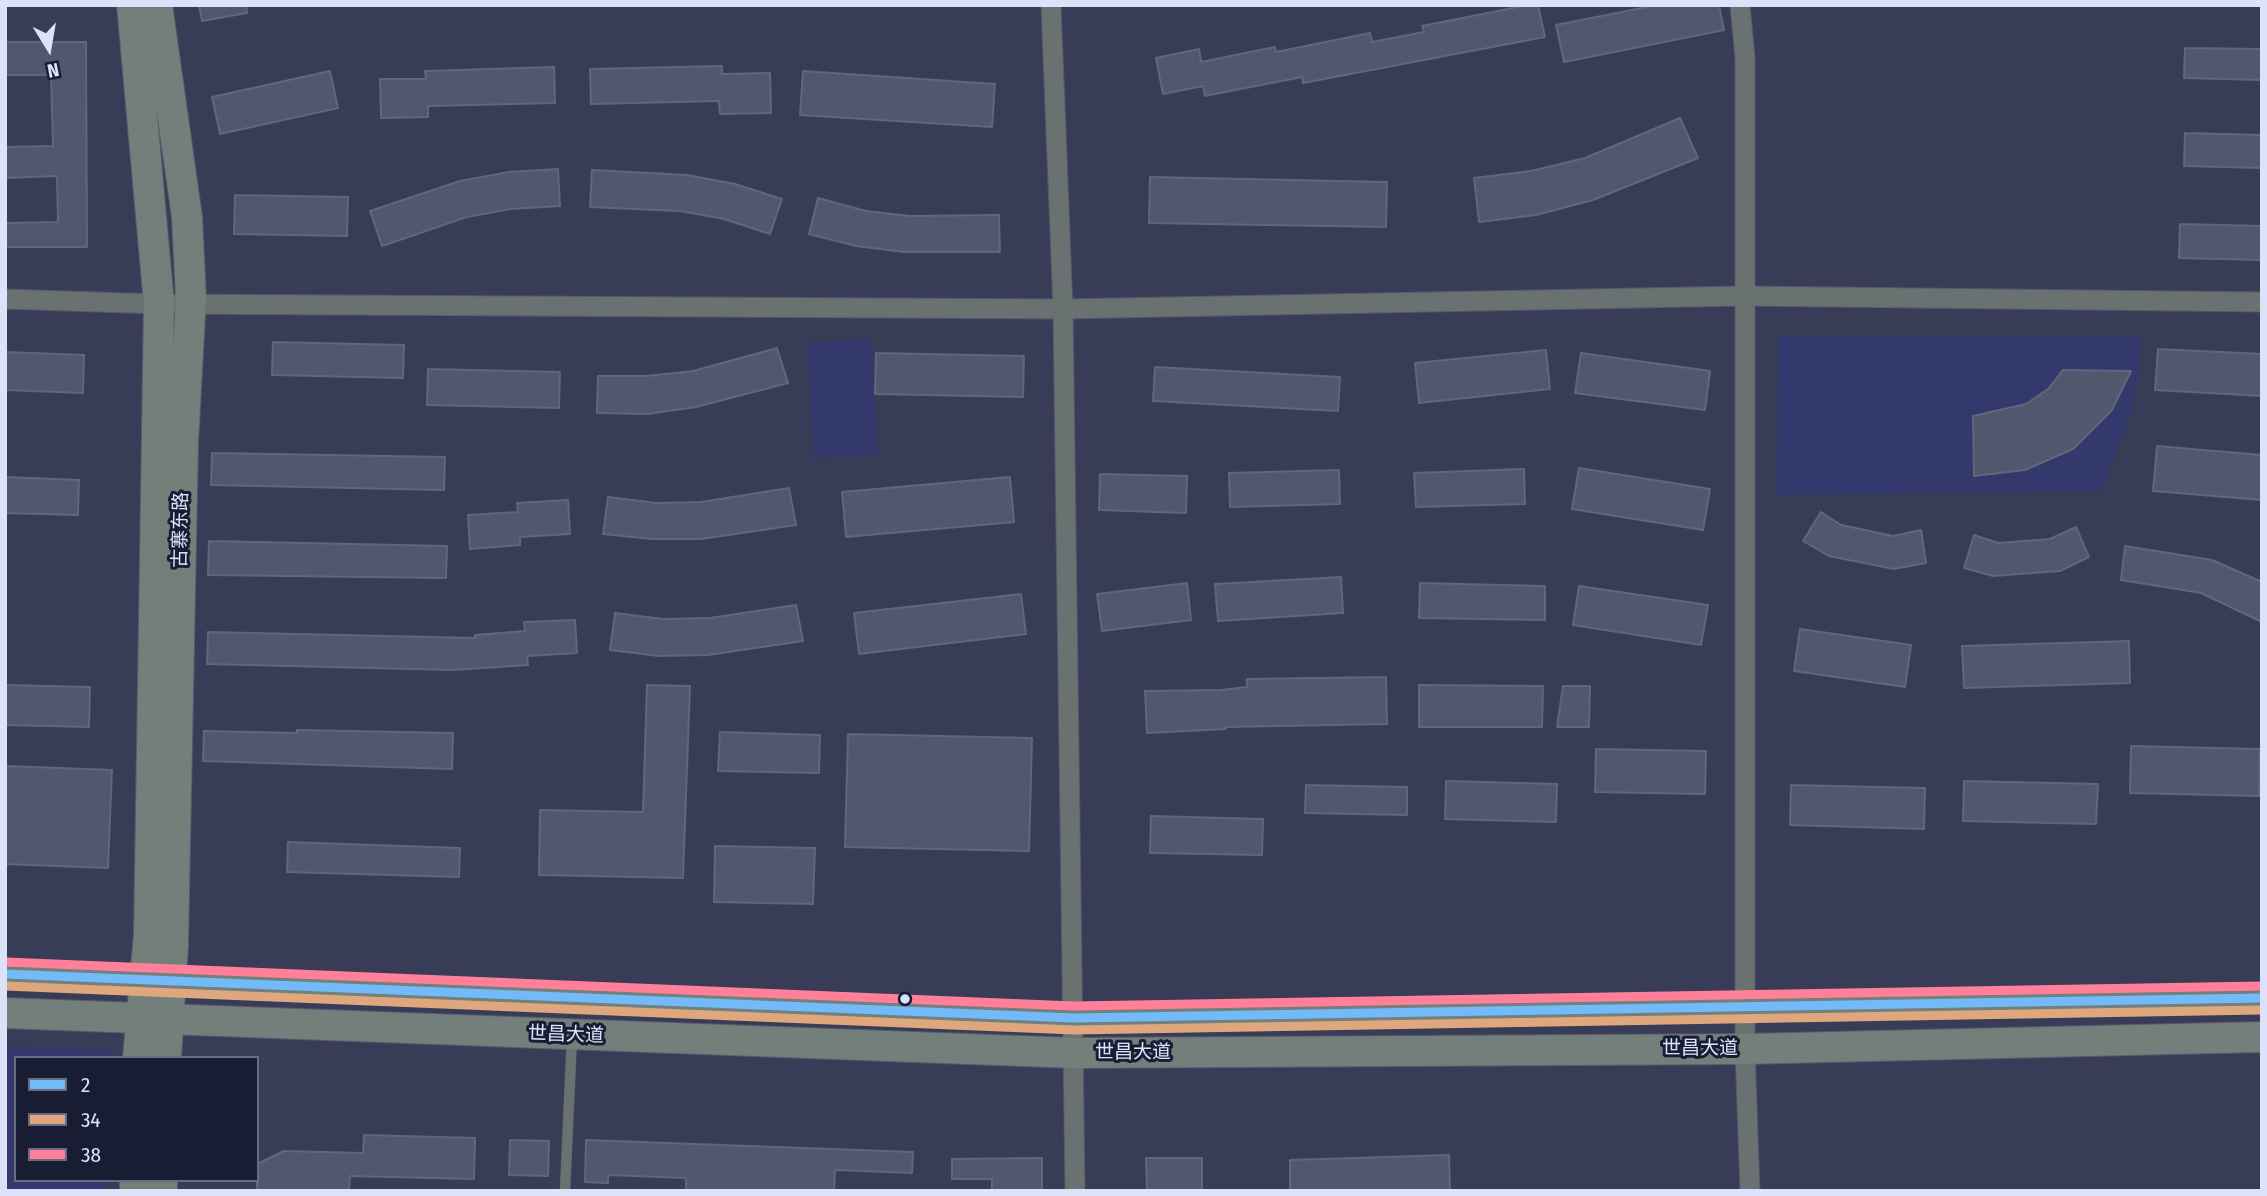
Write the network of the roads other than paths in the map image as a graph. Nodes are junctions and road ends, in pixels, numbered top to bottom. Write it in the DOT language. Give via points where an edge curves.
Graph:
graph roads {
  1 [pos="132,5"];
  2 [pos="157,5"];
  3 [pos="1051,5"];
  4 [pos="1740,5"];
  5 [pos="1743,296"];
  6 [pos="5,299"];
  7 [pos="2262,302"];
  8 [pos="159,304"];
  9 [pos="190,304"];
  10 [pos="1063,309"];
  11 [pos="5,974"];
  12 [pos="158,980"];
  13 [pos="2262,998"];
  14 [pos="1745,1007"];
  15 [pos="5,1013"];
  16 [pos="1074,1018"];
  17 [pos="155,1020"];
  18 [pos="573,1035"];
  19 [pos="2262,1037"];
  20 [pos="1745,1049"];
  21 [pos="1075,1053"];
  22 [pos="139,1056"];
  23 [pos="165,1056"];
  24 [pos="565,1191"];
  25 [pos="1075,1191"];
  26 [pos="1750,1191"];
  1 -- 8 [label="main road, 古寨东路"];
  2 -- 9 [label="main road, 古寨东路" via="187,217"];
  3 -- 10 [label="street"];
  4 -- 5 [label="street" via="1745,58"];
  5 -- 7 [label="street"];
  5 -- 10 [label="street"];
  5 -- 14 [label="street"];
  6 -- 8 [label="street"];
  8 -- 9 [label="street"];
  8 -- 12 [label="main road, 古寨东路"];
  9 -- 10 [label="street"];
  9 -- 12 [label="main road, 古寨东路"];
  10 -- 16 [label="street"];
  11 -- 12 [label="main road, 世昌大道"];
  12 -- 16 [label="main road, 世昌大道"];
  12 -- 17 [label="main road, 古寨东路"];
  13 -- 14 [label="main road, 世昌大道"];
  14 -- 16 [label="main road, 世昌大道"];
  14 -- 20 [label="street"];
  15 -- 17 [label="main road, 世昌大道"];
  16 -- 21 [label="street"];
  17 -- 18 [label="main road, 世昌大道"];
  17 -- 22 [label="main road, 古寨东路"];
  17 -- 23 [label="main road, 古寨东路"];
  18 -- 21 [label="main road, 世昌大道"];
  18 -- 24 [label="lane"];
  19 -- 20 [label="main road, 世昌大道"];
  20 -- 21 [label="main road, 世昌大道"];
  20 -- 26 [label="street"];
  21 -- 25 [label="street"];
}
